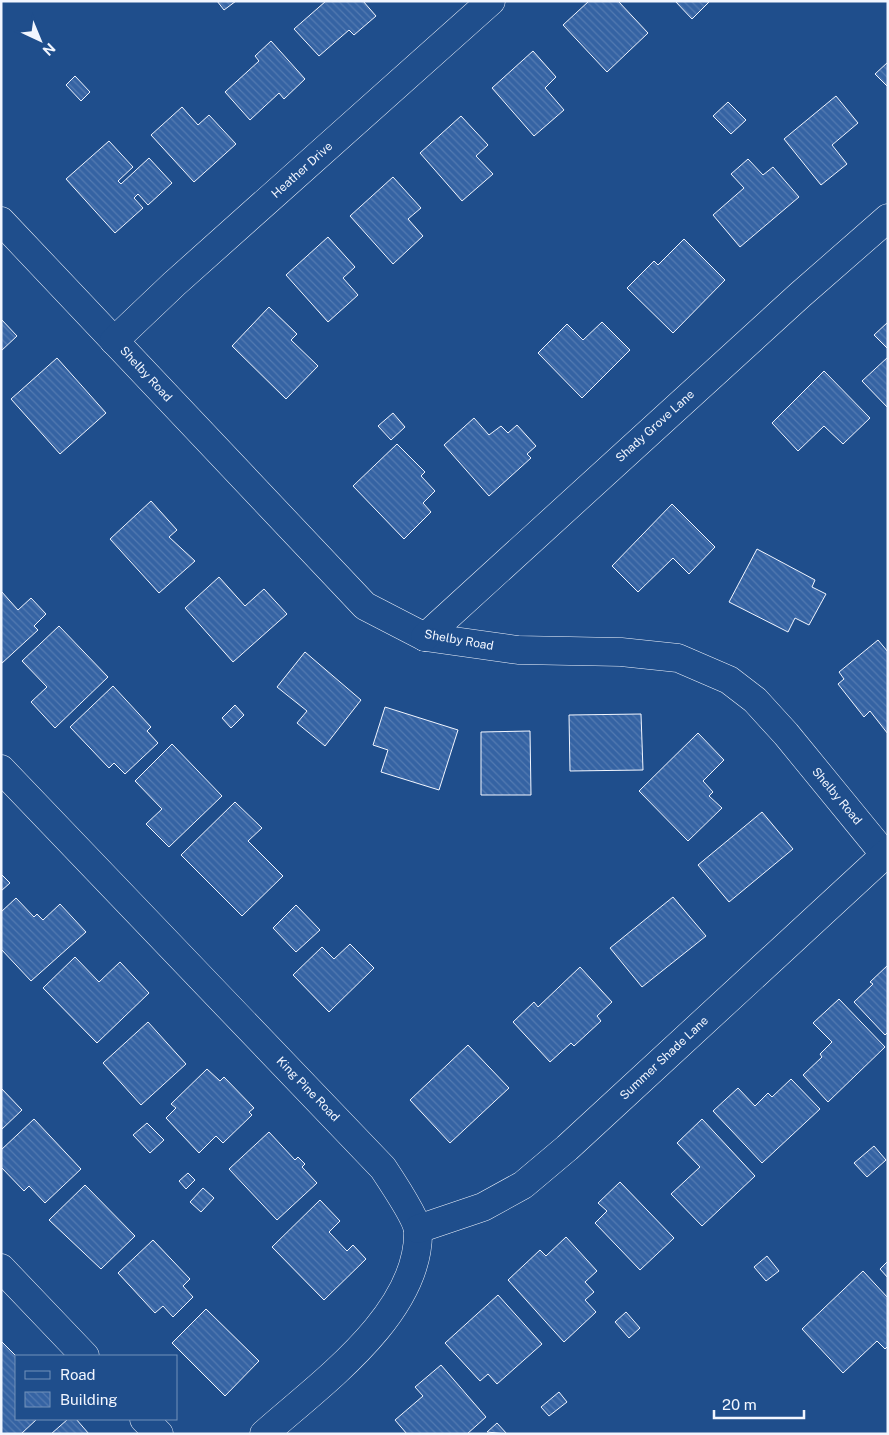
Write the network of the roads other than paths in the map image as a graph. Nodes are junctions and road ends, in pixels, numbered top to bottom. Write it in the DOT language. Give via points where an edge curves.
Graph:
graph roads {
  1 [pos="491,1"];
  2 [pos="888,218"];
  3 [pos="1,221"];
  4 [pos="114,341"];
  5 [pos="426,637"];
  6 [pos="1,769"];
  7 [pos="886,853"];
  8 [pos="418,1230"];
  9 [pos="1,1268"];
  10 [pos="84,1355"];
  11 [pos="145,1420"];
  12 [pos="159,1434"];
  13 [pos="264,1434"];
  1 -- 4 [label="street, Heather Drive"];
  2 -- 5 [label="street, Shady Grove Lane"];
  3 -- 4 [label="street, Shelby Road"];
  4 -- 5 [label="street, Shelby Road" via="365,606"];
  5 -- 7 [label="street, Shelby Road" via="518,650 620,652 678,658 729,680 755,700 786,734"];
  6 -- 8 [label="street, King Pine Road" via="383,1168"];
  7 -- 8 [label="street, Summer Shade Lane" via="523,1185 483,1207"];
  8 -- 13 [label="street" via="414,1259 404,1287 384,1322"];
  9 -- 10 [label="street"];
  11 -- 12 [label="street"];
}
